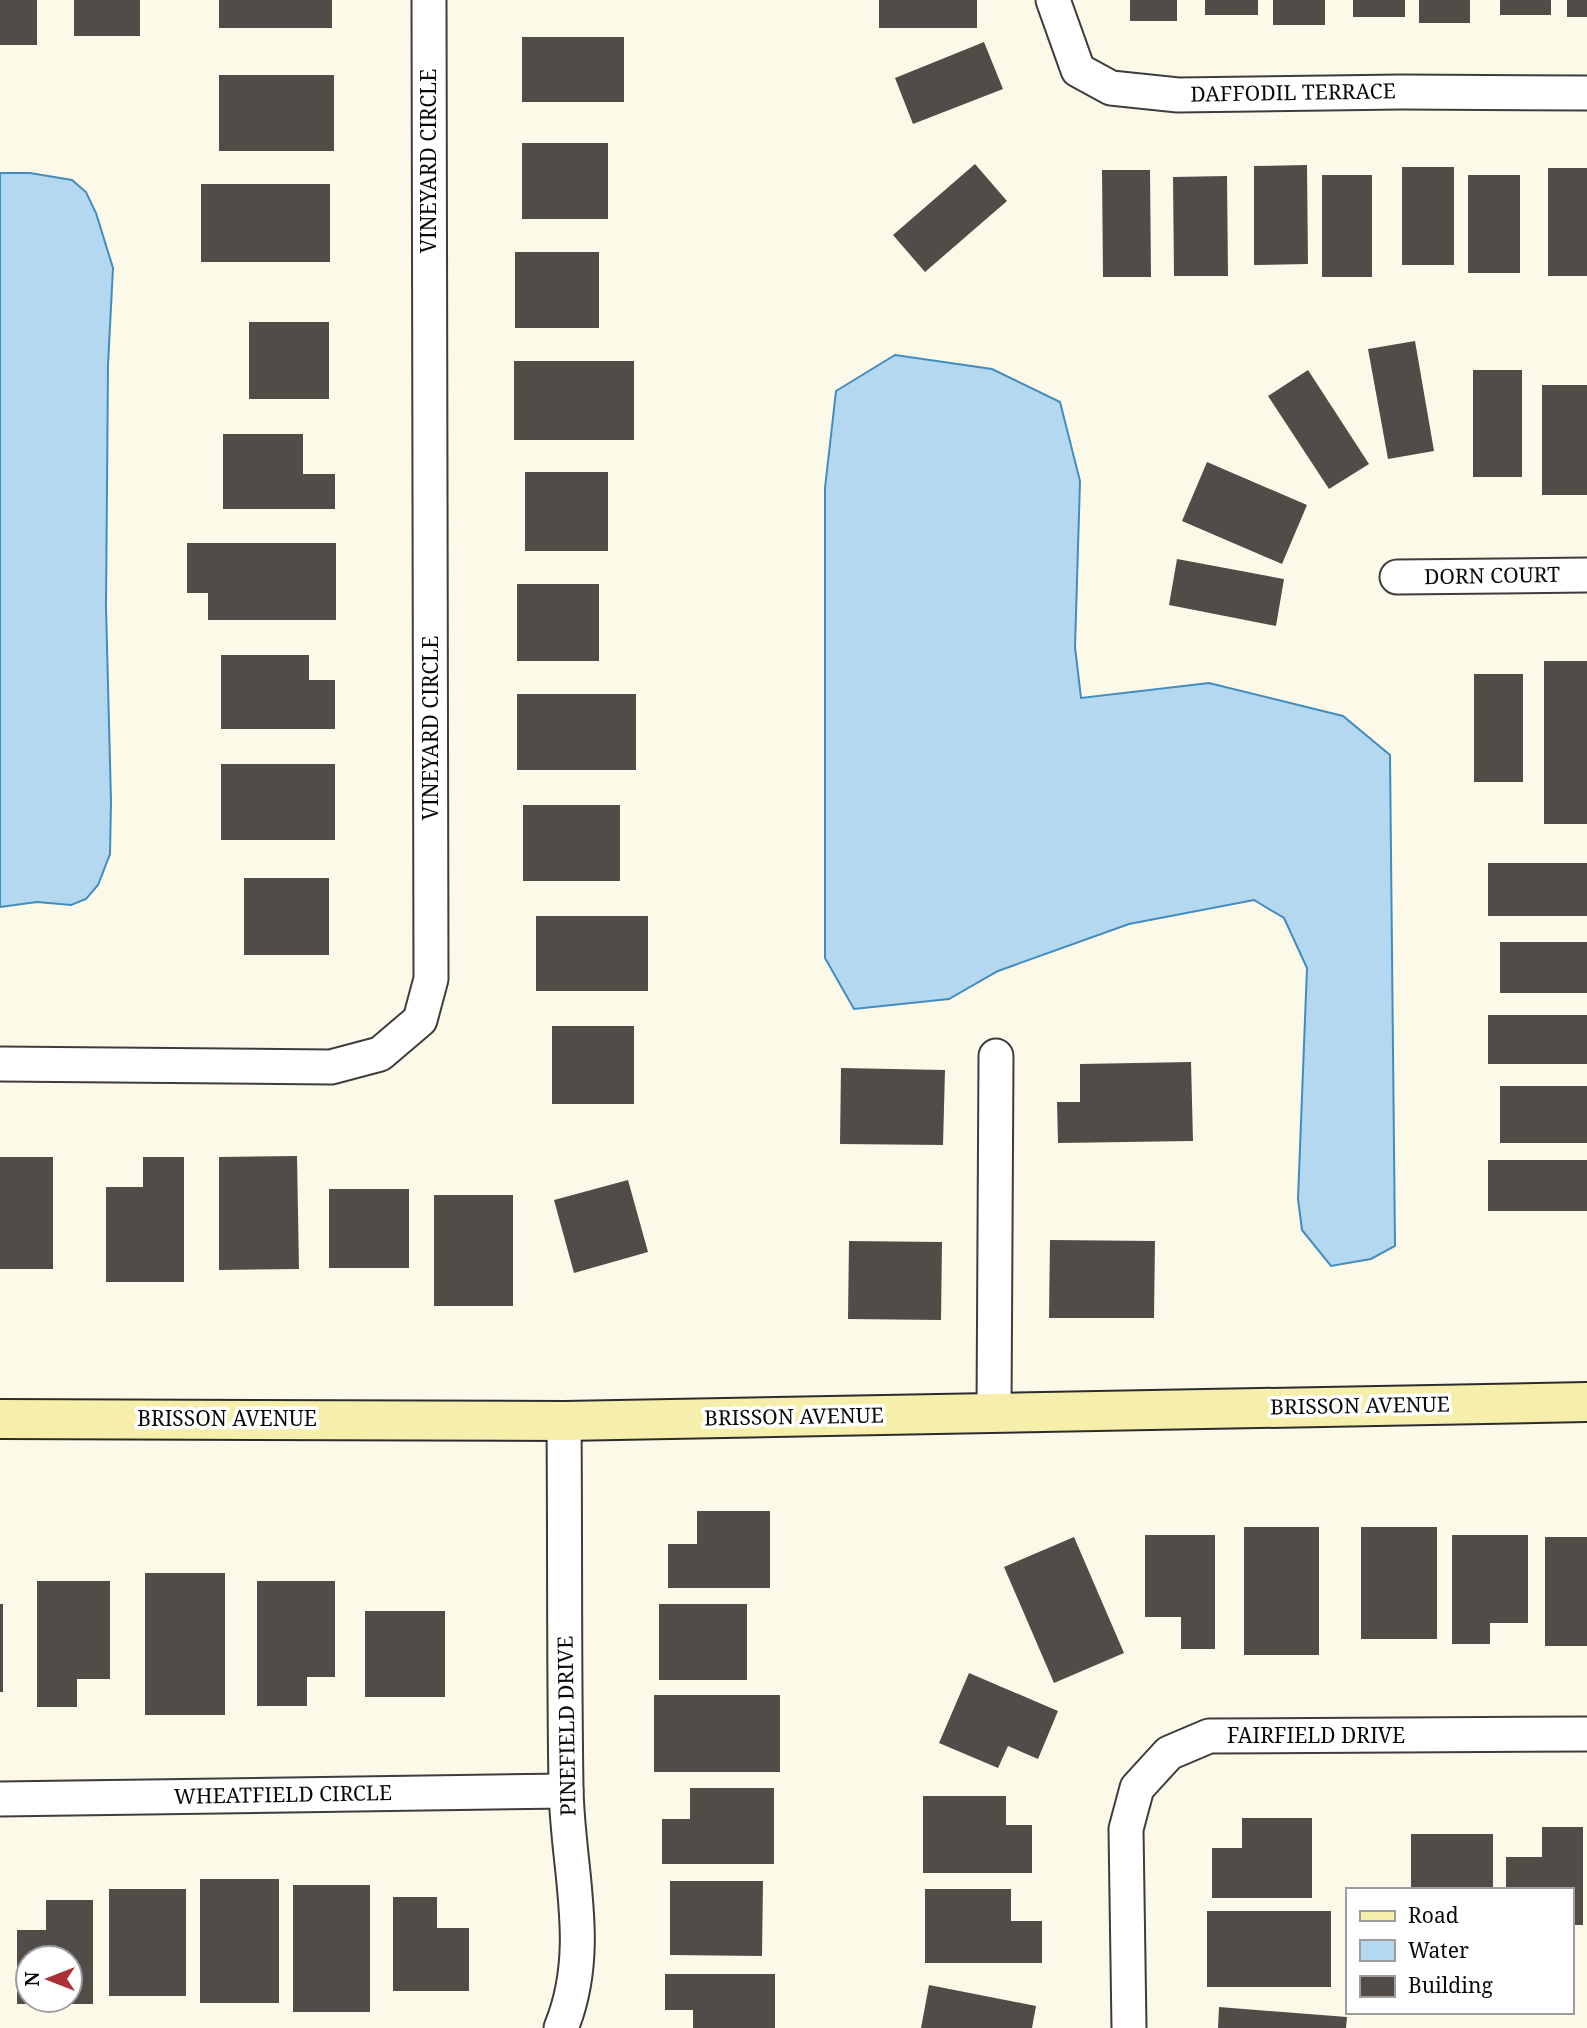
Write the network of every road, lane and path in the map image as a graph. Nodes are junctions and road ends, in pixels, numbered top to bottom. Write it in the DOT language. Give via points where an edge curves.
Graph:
graph roads {
  1 [pos="429,0"];
  2 [pos="1053,0"];
  3 [pos="1587,93"];
  4 [pos="1587,575"];
  5 [pos="1397,577"];
  6 [pos="996,1056"];
  7 [pos="0,1064"];
  8 [pos="1587,1402"];
  9 [pos="994,1413"];
  10 [pos="0,1419"];
  11 [pos="564,1421"];
  12 [pos="1587,1734"];
  13 [pos="566,1791"];
  14 [pos="0,1798"];
  15 [pos="561,2028"];
  16 [pos="1129,2028"];
  1 -- 7 [label="street, VINEYARD CIRCLE" via="431,979 420,1020 380,1054 331,1067"];
  2 -- 3 [label="street, DAFFODIL TERRACE" via="1078,70 1111,88 1178,95"];
  4 -- 5 [label="street, DORN COURT"];
  6 -- 9 [label="street"];
  8 -- 9 [label="street, BRISSON AVENUE"];
  9 -- 11 [label="street, BRISSON AVENUE"];
  10 -- 11 [label="street, BRISSON AVENUE"];
  11 -- 13 [label="street, PINEFIELD DRIVE"];
  12 -- 16 [label="street, FAIRFIELD DRIVE" via="1209,1736 1169,1753 1137,1788 1126,1829"];
  13 -- 14 [label="street, WHEATFIELD CIRCLE"];
  13 -- 15 [label="street, PINEFIELD DRIVE" via="578,1920 575,1973"];
}
